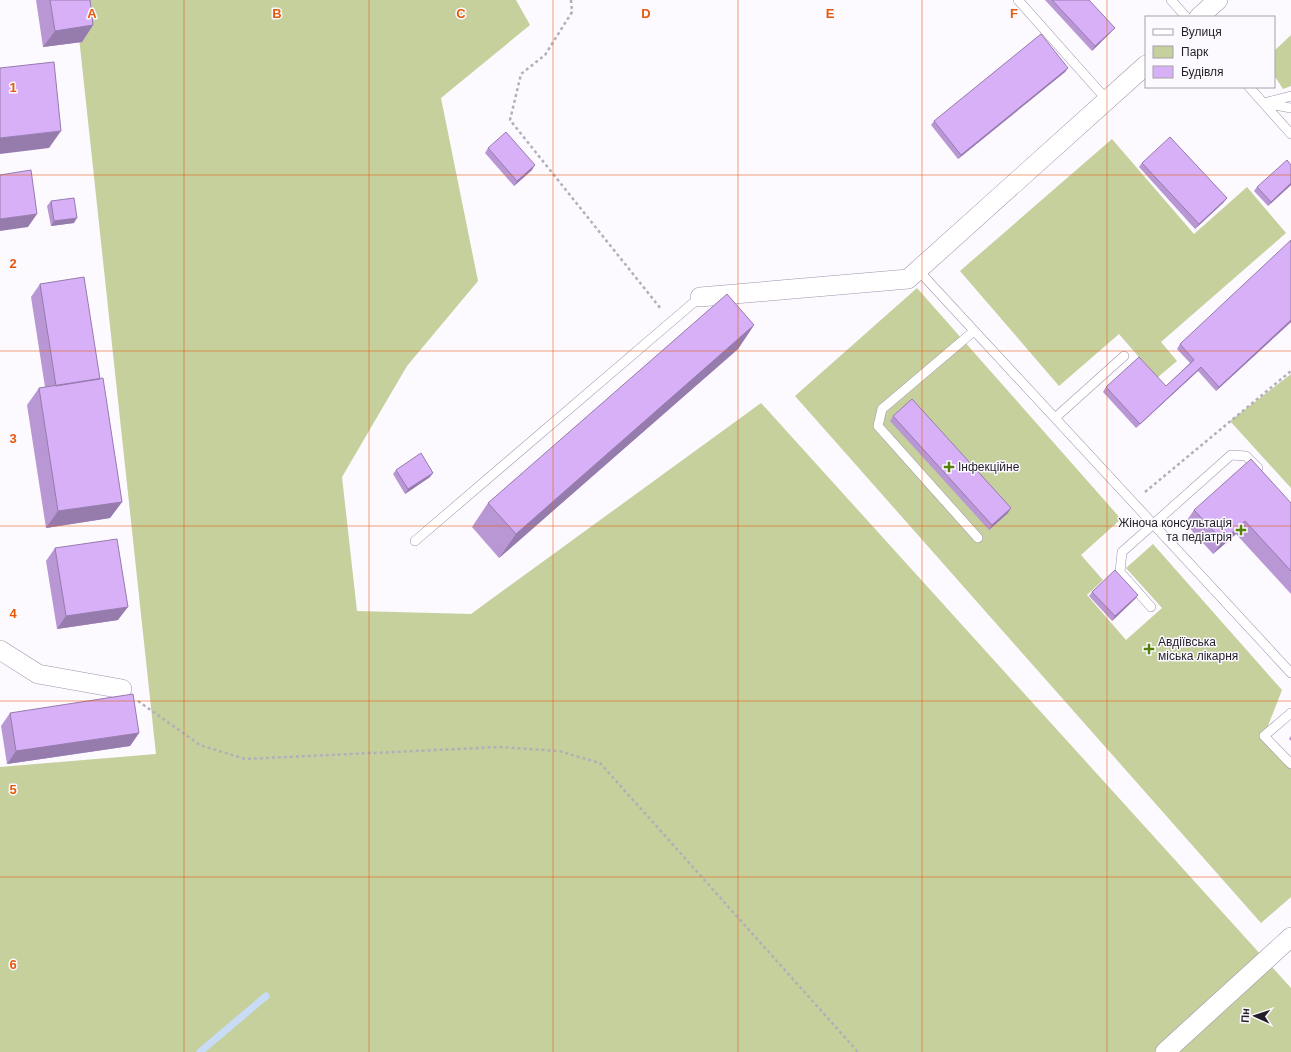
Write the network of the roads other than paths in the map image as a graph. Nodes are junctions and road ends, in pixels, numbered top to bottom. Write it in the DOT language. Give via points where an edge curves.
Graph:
graph roads {
  1 [pos="1018,0"];
  2 [pos="1170,0"];
  3 [pos="1218,0"];
  4 [pos="1185,16"];
  5 [pos="1200,16"];
  6 [pos="1145,66"];
  7 [pos="1250,88"];
  8 [pos="1291,96"];
  9 [pos="1107,100"];
  10 [pos="1264,104"];
  11 [pos="1291,108"];
  12 [pos="1291,134"];
  13 [pos="918,270"];
  14 [pos="700,297"];
  15 [pos="974,331"];
  16 [pos="1124,356"];
  17 [pos="1055,418"];
  18 [pos="1266,477"];
  19 [pos="1152,524"];
  20 [pos="978,538"];
  21 [pos="415,541"];
  22 [pos="1151,607"];
  23 [pos="0,650"];
  24 [pos="1291,673"];
  25 [pos="122,689"];
  26 [pos="1291,713"];
  27 [pos="1291,764"];
  28 [pos="1291,937"];
  29 [pos="1165,1052"];
  1 -- 9 [label="lane"];
  2 -- 4 [label="lane"];
  3 -- 5 [label="street"];
  6 -- 9 [label="street"];
  7 -- 10 [label="lane"];
  8 -- 10 [label="lane"];
  9 -- 13 [label="street"];
  10 -- 11 [label="lane"];
  10 -- 12 [label="lane"];
  13 -- 14 [label="street" via="908,279"];
  13 -- 15 [label="lane"];
  14 -- 21 [label="lane"];
  15 -- 17 [label="lane"];
  15 -- 20 [label="lane" via="882,409 878,426"];
  16 -- 17 [label="lane"];
  17 -- 19 [label="lane"];
  18 -- 19 [label="lane" via="1246,456 1231,455"];
  19 -- 22 [label="lane" via="1122,552 1120,572"];
  19 -- 24 [label="lane"];
  23 -- 25 [label="street" via="38,674"];
  26 -- 27 [label="lane" via="1264,736"];
  28 -- 29 [label="street"];
}
